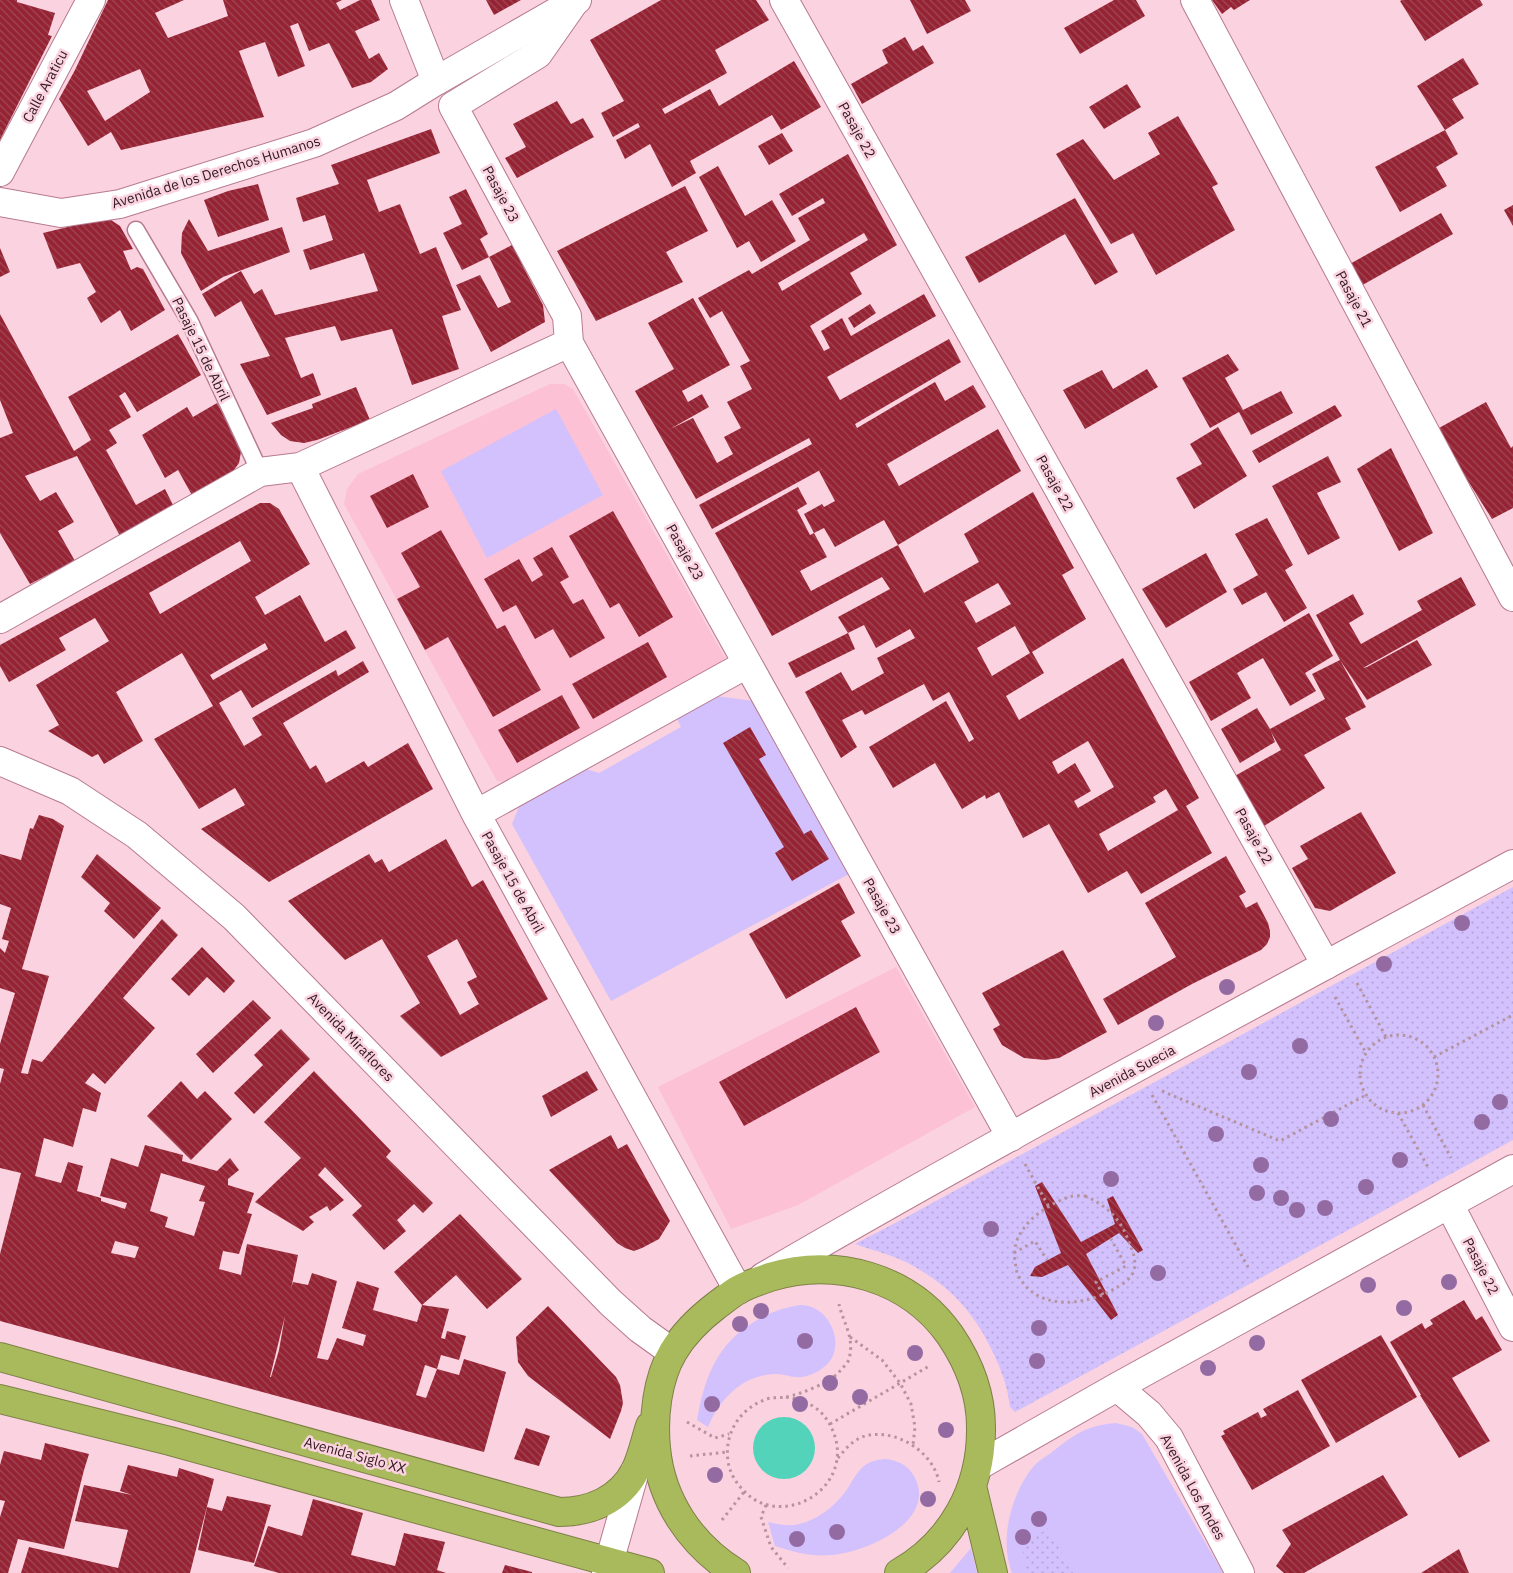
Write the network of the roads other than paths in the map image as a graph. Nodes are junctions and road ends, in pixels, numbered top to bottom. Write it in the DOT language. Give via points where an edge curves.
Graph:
graph roads {
  1 [pos="91,0"];
  2 [pos="404,0"];
  3 [pos="784,0"];
  4 [pos="1195,0"];
  5 [pos="576,1"];
  6 [pos="436,81"];
  7 [pos="0,172"];
  8 [pos="0,202"];
  9 [pos="136,230"];
  10 [pos="569,343"];
  11 [pos="300,467"];
  12 [pos="260,472"];
  13 [pos="1513,598"];
  14 [pos="0,619"];
  15 [pos="747,664"];
  16 [pos="0,761"];
  17 [pos="476,814"];
  18 [pos="1513,864"];
  19 [pos="1326,966"];
  20 [pos="1011,1137"];
  21 [pos="1513,1169"];
  22 [pos="1449,1204"];
  23 [pos="746,1286"];
  24 [pos="1513,1327"];
  25 [pos="672,1352"];
  26 [pos="0,1357"];
  27 [pos="1117,1387"];
  28 [pos="0,1399"];
  29 [pos="668,1413"];
  30 [pos="635,1471"];
  31 [pos="975,1476"];
  32 [pos="607,1568"];
  33 [pos="650,1573"];
  34 [pos="736,1573"];
  35 [pos="899,1573"];
  36 [pos="993,1573"];
  37 [pos="1240,1573"];
  1 -- 7 [label="street, Calle Araticu"];
  2 -- 6 [label="street"];
  3 -- 19 [label="street, Pasaje 22"];
  4 -- 13 [label="street, Pasaje 21"];
  5 -- 6 [label="street, Avenida de los Derechos Humanos"];
  5 -- 10 [label="street, Pasaje 23" via="538,54 453,106 567,316"];
  6 -- 8 [label="street, Avenida de los Derechos Humanos" via="396,106 314,143 120,204 61,213"];
  9 -- 12 [label="lane, Pasaje 15 de Abril" via="189,320"];
  10 -- 11 [label="street"];
  10 -- 15 [label="street, Pasaje 23"];
  11 -- 12 [label="street"];
  11 -- 17 [label="street, Pasaje 15 de Abril"];
  12 -- 14 [label="street"];
  15 -- 17 [label="street"];
  15 -- 20 [label="street, Pasaje 23"];
  16 -- 25 [label="street, Avenida Miraflores" via="70,791 129,830 234,917 611,1303"];
  17 -- 23 [label="street, Pasaje 15 de Abril"];
  18 -- 19 [label="street, Avenida Suecia"];
  19 -- 20 [label="street, Avenida Suecia"];
  20 -- 23 [label="street, Avenida Suecia"];
  21 -- 22 [label="street"];
  22 -- 24 [label="street, Pasaje 22"];
  22 -- 27 [label="street"];
  23 -- 25 [label="highway" via="710,1310"];
  23 -- 31 [label="highway" via="786,1272 835,1270 884,1282 926,1308 959,1348 977,1391 981,1446"];
  25 -- 29 [label="highway" via="660,1382"];
  26 -- 30 [label="highway, Avenida Siglo XX" via="560,1512 596,1507 624,1487"];
  27 -- 31 [label="street"];
  27 -- 37 [label="street, Avenida Los Andes" via="1149,1414 1170,1438"];
  28 -- 32 [label="highway" via="170,1440"];
  29 -- 30 [label="highway, Avenida Siglo XX"];
  29 -- 34 [label="highway" via="654,1434 657,1459 672,1506 706,1552"];
  30 -- 32 [label="street"];
  31 -- 35 [label="highway" via="948,1531 929,1551"];
  31 -- 36 [label="highway"];
  32 -- 33 [label="highway"];
}
